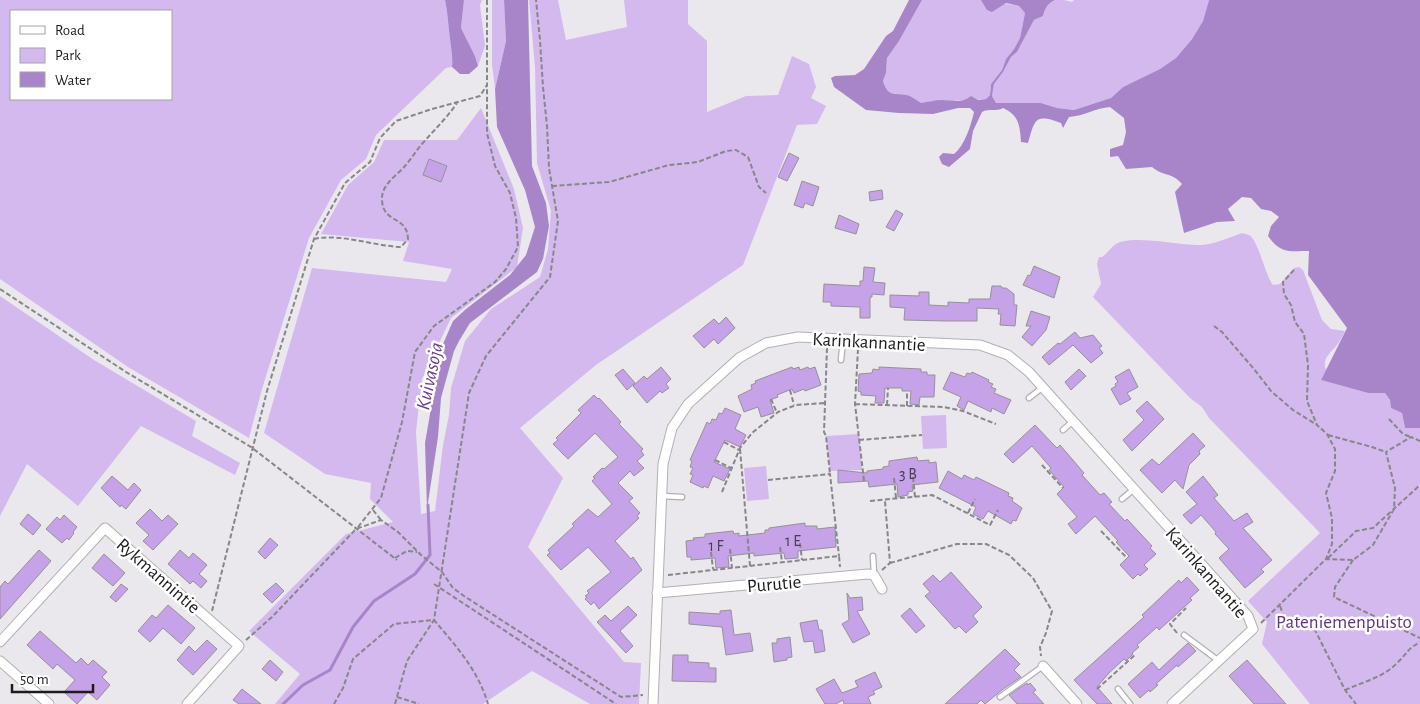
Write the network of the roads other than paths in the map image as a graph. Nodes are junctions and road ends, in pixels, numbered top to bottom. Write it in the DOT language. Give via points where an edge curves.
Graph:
graph roads {
  1 [pos="843,340"];
  2 [pos="841,360"];
  3 [pos="1043,387"];
  4 [pos="1029,398"];
  5 [pos="1073,421"];
  6 [pos="1063,430"];
  7 [pos="1134,489"];
  8 [pos="661,496"];
  9 [pos="682,497"];
  10 [pos="1122,498"];
  11 [pos="873,556"];
  12 [pos="874,575"];
  13 [pos="882,589"];
  14 [pos="657,593"];
  15 [pos="1184,636"];
  16 [pos="0,642"];
  17 [pos="0,662"];
  18 [pos="1220,662"];
  19 [pos="1043,666"];
  20 [pos="1118,689"];
  21 [pos="1000,698"];
  22 [pos="48,704"];
  23 [pos="186,704"];
  24 [pos="653,704"];
  25 [pos="1077,704"];
  26 [pos="1130,704"];
  27 [pos="1172,704"];
  1 -- 2 [label="lane"];
  1 -- 3 [label="street, Karinkannantie" via="980,345 1008,355"];
  1 -- 8 [label="street, Karinkannantie" via="798,337 766,343 739,358 688,404 672,428 663,464"];
  3 -- 4 [label="lane"];
  3 -- 5 [label="street, Karinkannantie"];
  5 -- 6 [label="lane"];
  5 -- 7 [label="street, Karinkannantie"];
  7 -- 10 [label="lane"];
  7 -- 18 [label="street, Karinkannantie" via="1248,616 1254,629"];
  8 -- 9 [label="lane"];
  8 -- 14 [label="street, Karinkannantie"];
  11 -- 12 [label="lane"];
  12 -- 13 [label="street"];
  12 -- 14 [label="street, Purutie"];
  14 -- 24 [label="street, Karinkannantie"];
  15 -- 18 [label="lane"];
  16 -- 23 [label="street, Rykmannintie" via="105,528 239,646"];
  17 -- 22 [label="street"];
  18 -- 27 [label="street"];
  19 -- 21 [label="lane"];
  19 -- 25 [label="street"];
  20 -- 26 [label="lane"];
}
